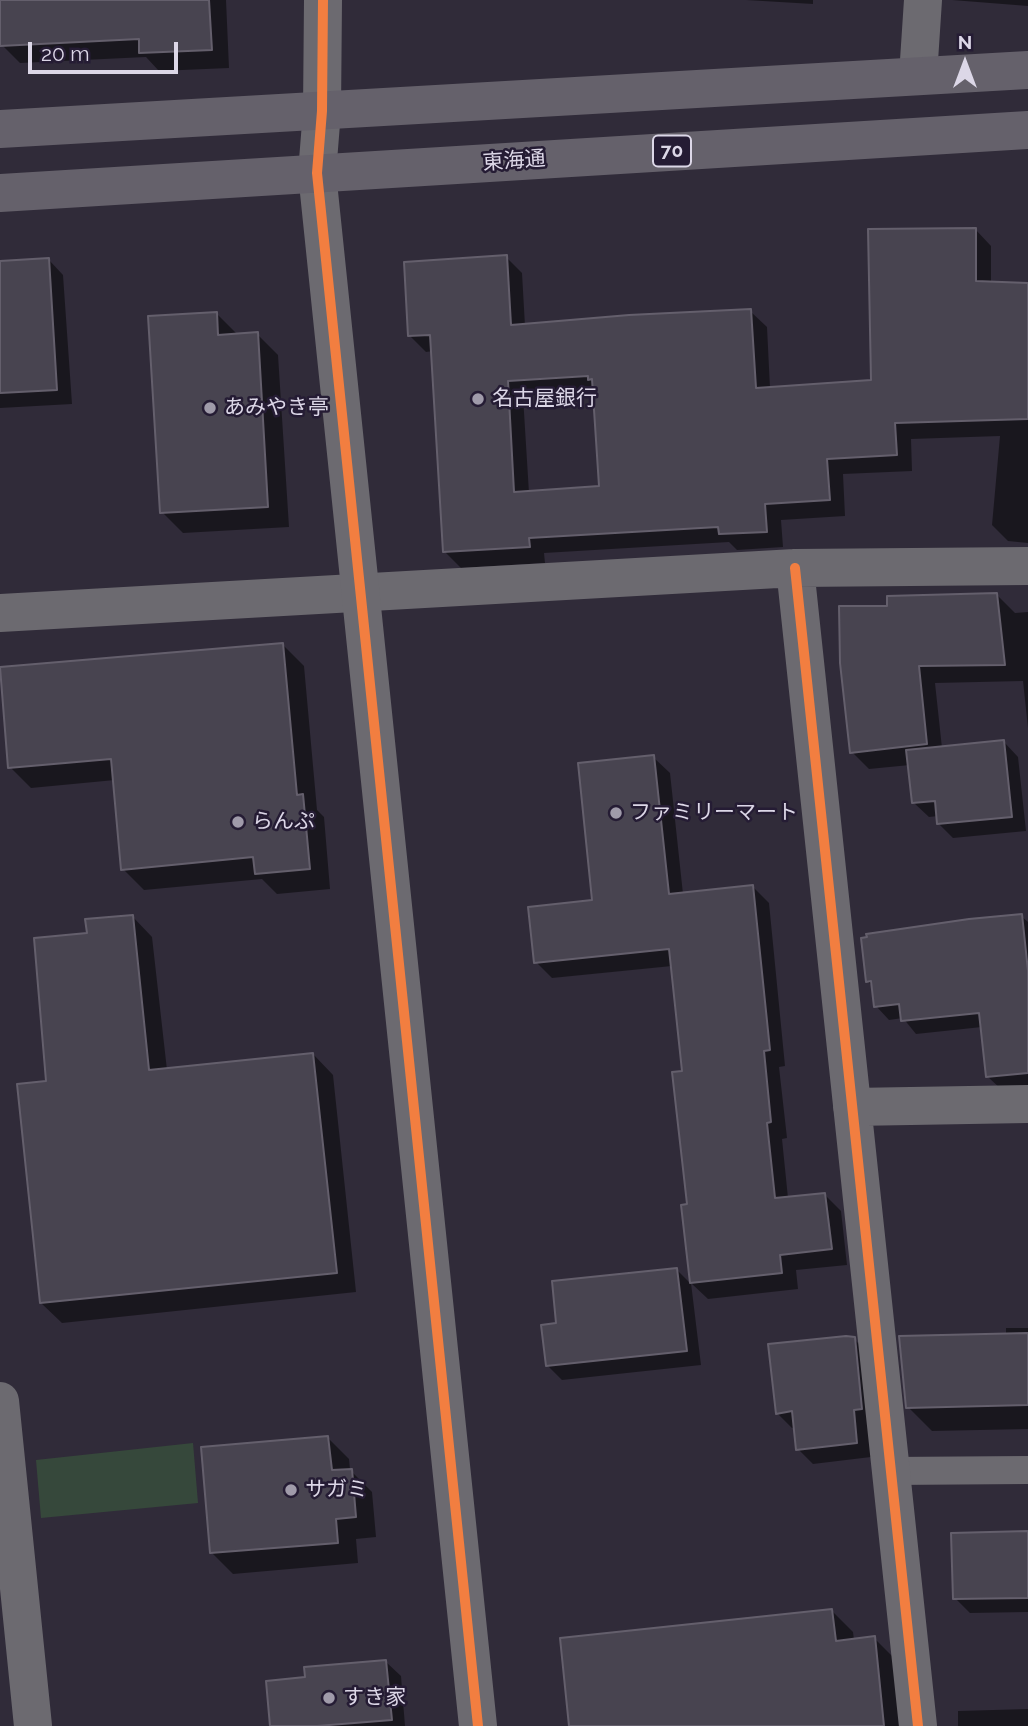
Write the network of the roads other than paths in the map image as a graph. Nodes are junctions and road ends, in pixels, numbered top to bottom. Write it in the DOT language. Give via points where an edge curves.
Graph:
graph roads {
  1 [pos="323,0"];
  2 [pos="923,0"];
  3 [pos="1028,70"];
  4 [pos="918,76"];
  5 [pos="322,111"];
  6 [pos="0,129"];
  7 [pos="1028,130"];
  8 [pos="317,173"];
  9 [pos="0,193"];
  10 [pos="1028,566"];
  11 [pos="795,568"];
  12 [pos="360,593"];
  13 [pos="0,613"];
  14 [pos="1028,1104"];
  15 [pos="852,1107"];
  16 [pos="0,1401"];
  17 [pos="1028,1470"];
  18 [pos="890,1471"];
  19 [pos="11,1629"];
  20 [pos="33,1726"];
  21 [pos="478,1726"];
  22 [pos="918,1726"];
  1 -- 5 [label="street"];
  2 -- 4 [label="street"];
  3 -- 4 [label="main road"];
  4 -- 5 [label="main road"];
  5 -- 6 [label="main road"];
  5 -- 8 [label="street"];
  7 -- 8 [label="main road, 東海通 / 70"];
  8 -- 9 [label="main road, 東海通 / 70"];
  8 -- 12 [label="street"];
  10 -- 11 [label="street"];
  11 -- 12 [label="street"];
  11 -- 15 [label="street"];
  12 -- 13 [label="street"];
  12 -- 21 [label="street"];
  14 -- 15 [label="street"];
  15 -- 18 [label="street"];
  16 -- 19 [label="street"];
  17 -- 18 [label="lane"];
  18 -- 22 [label="street"];
  19 -- 20 [label="street"];
}
